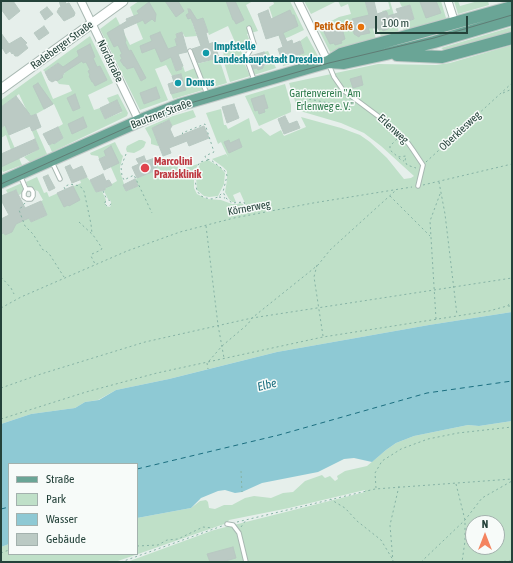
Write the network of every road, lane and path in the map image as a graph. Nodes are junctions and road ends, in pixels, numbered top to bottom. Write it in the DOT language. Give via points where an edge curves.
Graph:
graph roads {
  1 [pos="81,1"];
  2 [pos="123,1"];
  3 [pos="298,1"];
  4 [pos="448,1"];
  5 [pos="512,7"];
  6 [pos="512,19"];
  7 [pos="455,23"];
  8 [pos="92,24"];
  9 [pos="440,27"];
  10 [pos="249,28"];
  11 [pos="512,38"];
  12 [pos="434,42"];
  13 [pos="190,50"];
  14 [pos="386,54"];
  15 [pos="446,56"];
  16 [pos="349,57"];
  17 [pos="328,62"];
  18 [pos="255,83"];
  19 [pos="512,83"];
  20 [pos="1,89"];
  21 [pos="512,89"];
  22 [pos="500,94"];
  23 [pos="208,97"];
  24 [pos="354,99"];
  25 [pos="309,100"];
  26 [pos="139,121"];
  27 [pos="183,134"];
  28 [pos="400,135"];
  29 [pos="126,154"];
  30 [pos="398,157"];
  31 [pos="208,160"];
  32 [pos="52,161"];
  33 [pos="405,161"];
  34 [pos="512,164"];
  35 [pos="423,165"];
  36 [pos="421,173"];
  37 [pos="20,174"];
  38 [pos="60,179"];
  39 [pos="439,181"];
  40 [pos="1,182"];
  41 [pos="418,186"];
  42 [pos="26,189"];
  43 [pos="65,189"];
  44 [pos="395,190"];
  45 [pos="103,191"];
  46 [pos="223,192"];
  47 [pos="441,194"];
  48 [pos="390,196"];
  49 [pos="218,197"];
  50 [pos="226,198"];
  51 [pos="27,199"];
  52 [pos="107,200"];
  53 [pos="152,213"];
  54 [pos="249,216"];
  55 [pos="80,222"];
  56 [pos="206,226"];
  57 [pos="92,234"];
  58 [pos="431,236"];
  59 [pos="95,265"];
  60 [pos="318,265"];
  61 [pos="1,277"];
  62 [pos="65,278"];
  63 [pos="512,278"];
  64 [pos="453,288"];
  65 [pos="435,290"];
  66 [pos="14,294"];
  67 [pos="512,302"];
  68 [pos="507,306"];
  69 [pos="512,306"];
  70 [pos="1,308"];
  71 [pos="318,308"];
  72 [pos="457,316"];
  73 [pos="252,318"];
  74 [pos="436,319"];
  75 [pos="218,325"];
  76 [pos="323,337"];
  77 [pos="222,346"];
  78 [pos="224,358"];
  79 [pos="209,361"];
  80 [pos="207,362"];
  81 [pos="208,369"];
  82 [pos="1,388"];
  83 [pos="1,419"];
  84 [pos="512,427"];
  85 [pos="241,471"];
  86 [pos="512,480"];
  87 [pos="456,483"];
  88 [pos="399,486"];
  89 [pos="376,488"];
  90 [pos="242,492"];
  91 [pos="330,500"];
  92 [pos="469,515"];
  93 [pos="246,520"];
  94 [pos="465,520"];
  95 [pos="227,524"];
  96 [pos="214,529"];
  97 [pos="239,533"];
  98 [pos="465,541"];
  99 [pos="138,546"];
  100 [pos="393,561"];
  101 [pos="512,561"];
  102 [pos="121,562"];
  103 [pos="246,562"];
  104 [pos="421,562"];
  105 [pos="462,562"];
  106 [pos="489,562"];
  1 -- 8 [label="street, Nordstraße"];
  2 -- 8 [label="street, Radeberger Straße"];
  3 -- 17 [label="street"];
  4 -- 7 [label="street"];
  5 -- 7 [label="main road, Bautzner Straße"];
  6 -- 12 [label="main road, Bautzner Straße"];
  7 -- 9 [label="main road, Bautzner Straße"];
  8 -- 20 [label="street, Radeberger Straße"];
  8 -- 26 [label="street, Nordstraße"];
  9 -- 12 [label="main road"];
  9 -- 17 [label="main road, Bautzner Straße" via="341,54"];
  10 -- 18 [label="lane" via="254,44 246,57"];
  11 -- 15 [label="main road"];
  12 -- 14 [label="main road, Bautzner Straße"];
  12 -- 15 [label="main road" via="437,51"];
  13 -- 23 [label="lane"];
  14 -- 15 [label="main road"];
  14 -- 17 [label="main road, Bautzner Straße" via="344,63"];
  16 -- 17 [label="lane"];
  17 -- 18 [label="main road, Bautzner Straße"];
  17 -- 24 [label="lane, Erlenweg" via="336,81"];
  18 -- 23 [label="main road, Bautzner Straße"];
  19 -- 22 [label="path, Oberkiesweg"];
  21 -- 22 [label="path"];
  22 -- 35 [label="path, Oberkiesweg"];
  23 -- 26 [label="main road, Bautzner Straße"];
  24 -- 25 [label="path" via="348,107"];
  24 -- 28 [label="lane, Erlenweg"];
  26 -- 32 [label="main road, Bautzner Straße"];
  27 -- 31 [label="path" via="204,124 214,152 205,156"];
  28 -- 30 [label="path" via="390,146 390,150"];
  28 -- 35 [label="lane, Erlenweg" via="411,146"];
  29 -- 53 [label="path" via="121,167 122,176 124,180 134,175"];
  30 -- 33 [label="path"];
  30 -- 33 [label="path" via="406,156"];
  31 -- 46 [label="path" via="226,172"];
  31 -- 49 [label="path" via="200,162 195,186 206,198"];
  32 -- 37 [label="main road, Bautzner Straße"];
  32 -- 38 [label="lane"];
  33 -- 36 [label="path"];
  34 -- 39 [label="path, Körnerweg"];
  35 -- 36 [label="lane"];
  36 -- 41 [label="lane"];
  37 -- 40 [label="main road, Bautzner Straße"];
  37 -- 42 [label="lane"];
  39 -- 41 [label="path, Körnerweg"];
  39 -- 47 [label="path"];
  41 -- 44 [label="path, Körnerweg"];
  42 -- 51 [label="lane" via="24,197"];
  42 -- 51 [label="lane" via="33,192 31,199"];
  43 -- 57 [label="path" via="64,187 70,184 80,186 84,192"];
  44 -- 48 [label="path"];
  44 -- 54 [label="path, Körnerweg"];
  45 -- 52 [label="path"];
  46 -- 49 [label="path"];
  46 -- 50 [label="path"];
  47 -- 58 [label="path" via="430,221"];
  47 -- 64 [label="path"];
  48 -- 58 [label="path"];
  48 -- 60 [label="path" via="330,250"];
  49 -- 50 [label="path"];
  50 -- 54 [label="path" via="232,204 244,202"];
  51 -- 62 [label="path" via="19,210 25,226 43,250 50,255"];
  54 -- 56 [label="path, Körnerweg"];
  55 -- 57 [label="path"];
  56 -- 59 [label="path, Körnerweg" via="157,240"];
  56 -- 75 [label="path"];
  57 -- 59 [label="path" via="102,248 91,256"];
  58 -- 65 [label="path"];
  59 -- 62 [label="path, Körnerweg"];
  60 -- 71 [label="path" via="314,277"];
  60 -- 73 [label="path"];
  61 -- 66 [label="path"];
  62 -- 70 [label="path, Körnerweg"];
  63 -- 64 [label="path"];
  64 -- 65 [label="path"];
  64 -- 72 [label="path"];
  65 -- 71 [label="path"];
  65 -- 74 [label="path"];
  67 -- 68 [label="path"];
  68 -- 69 [label="path"];
  68 -- 72 [label="path"];
  71 -- 73 [label="path"];
  71 -- 76 [label="path"];
  72 -- 74 [label="path"];
  73 -- 75 [label="path"];
  73 -- 77 [label="path"];
  74 -- 76 [label="path"];
  75 -- 77 [label="path"];
  75 -- 82 [label="path" via="145,342"];
  76 -- 78 [label="path"];
  77 -- 78 [label="path"];
  77 -- 79 [label="path"];
  78 -- 79 [label="path"];
  79 -- 80 [label="path"];
  80 -- 81 [label="path"];
  80 -- 83 [label="path" via="86,392"];
  84 -- 89 [label="path" via="458,433 401,449 382,461 375,473"];
  85 -- 90 [label="path"];
  86 -- 87 [label="path"];
  86 -- 92 [label="path" via="482,498"];
  87 -- 88 [label="path"];
  87 -- 94 [label="path"];
  88 -- 89 [label="path"];
  88 -- 100 [label="path" via="390,525"];
  89 -- 91 [label="path"];
  91 -- 93 [label="path"];
  91 -- 100 [label="path" via="345,508 381,540"];
  93 -- 95 [label="path"];
  93 -- 97 [label="path"];
  94 -- 104 [label="path"];
  95 -- 96 [label="path"];
  95 -- 97 [label="lane" via="233,525"];
  96 -- 99 [label="path" via="203,527 158,545"];
  96 -- 102 [label="path"];
  97 -- 103 [label="lane"];
  98 -- 105 [label="path"];
  101 -- 106 [label="path"];
}
